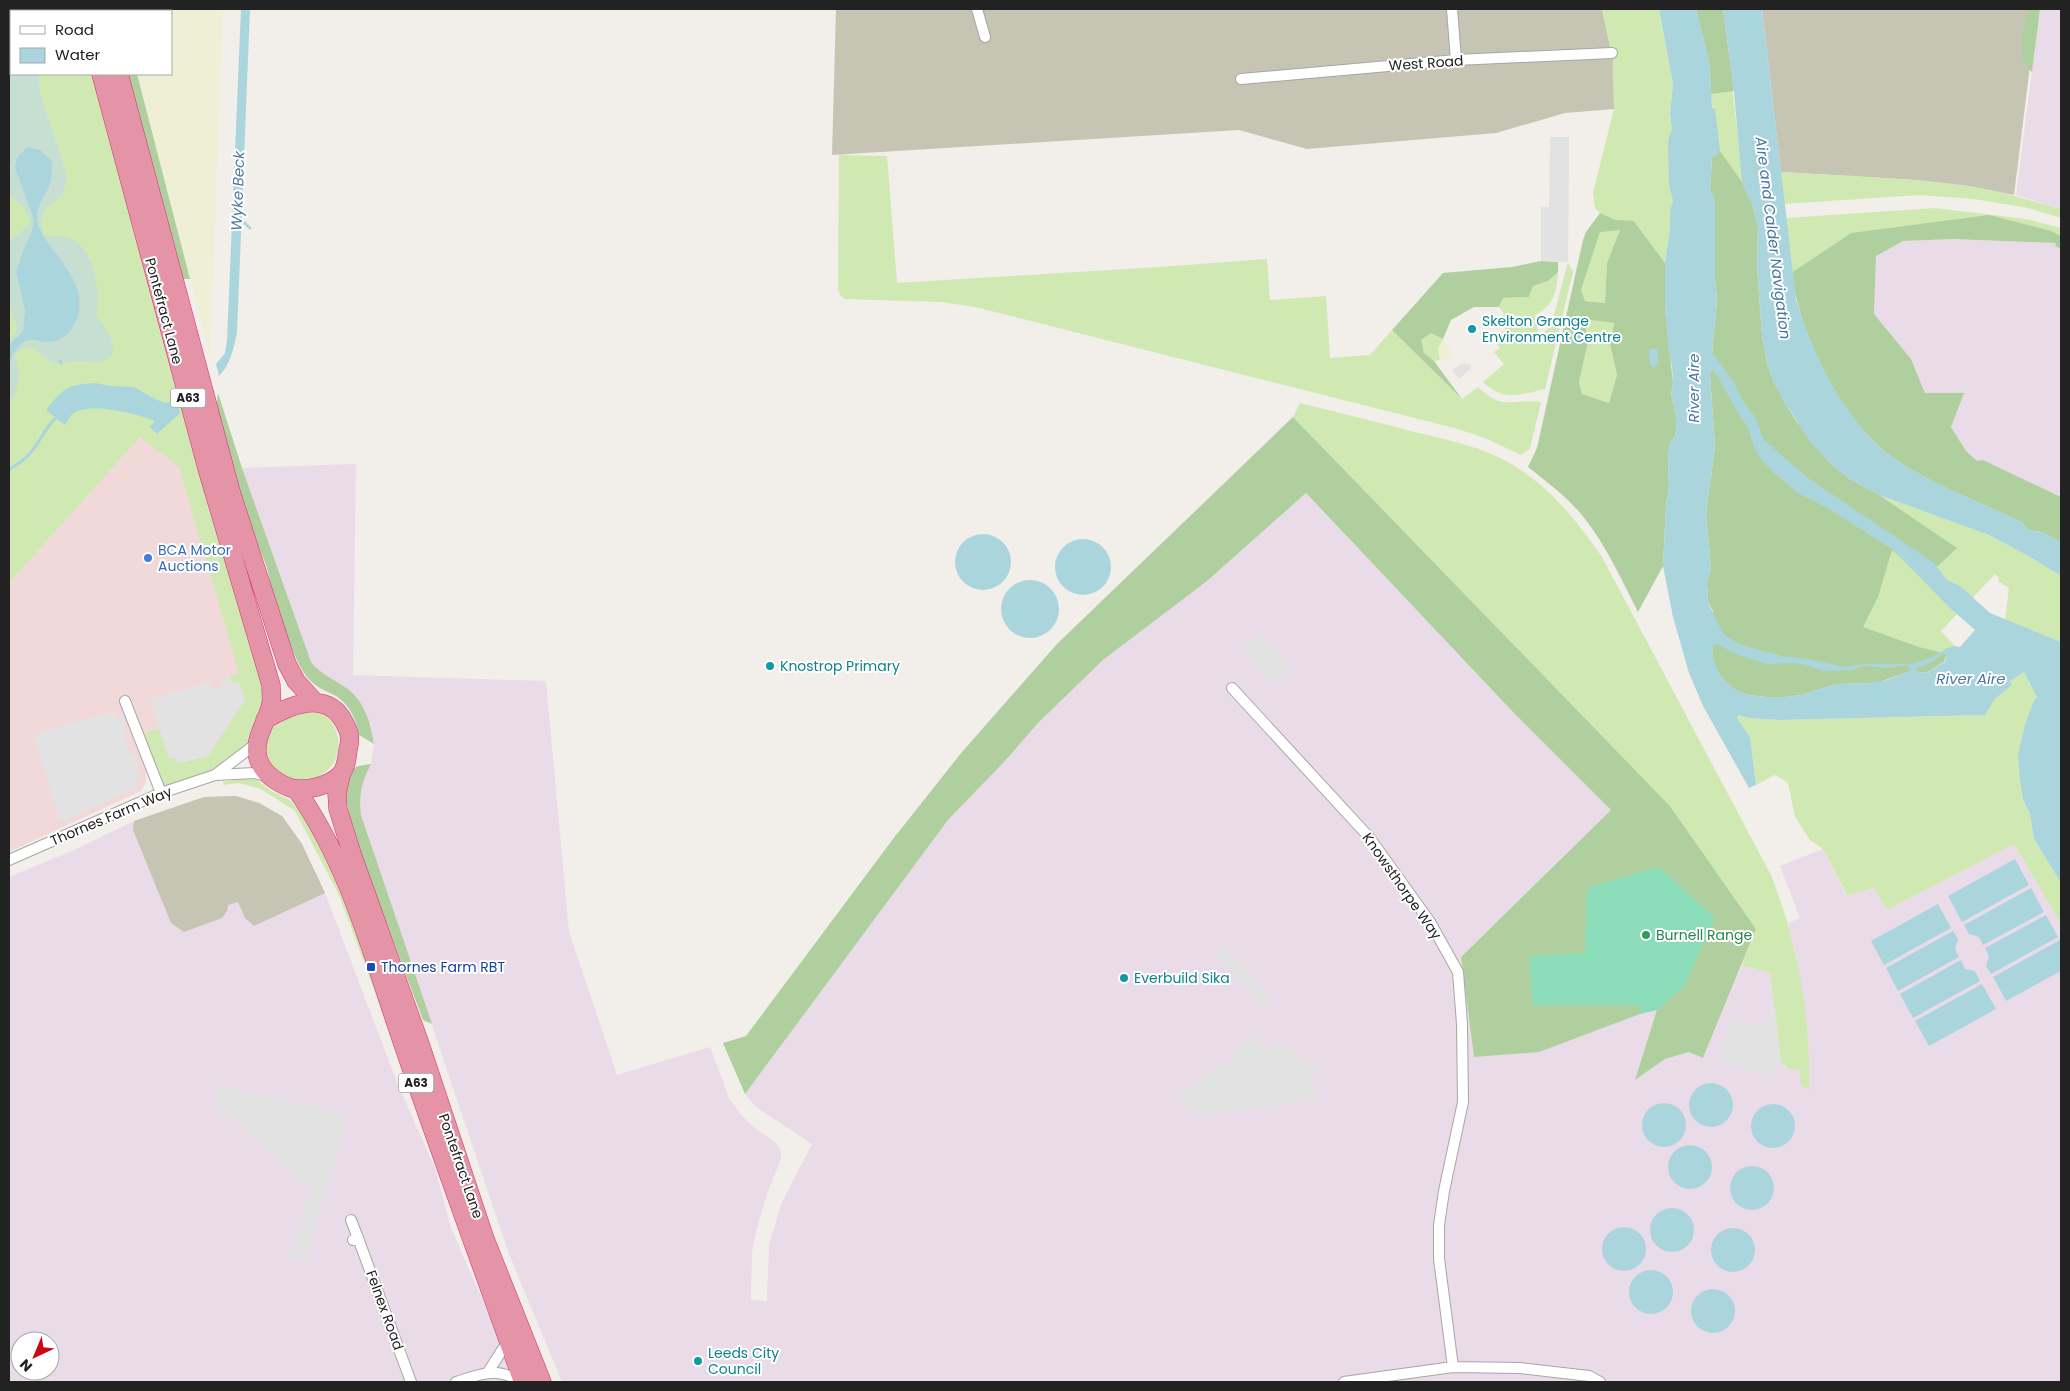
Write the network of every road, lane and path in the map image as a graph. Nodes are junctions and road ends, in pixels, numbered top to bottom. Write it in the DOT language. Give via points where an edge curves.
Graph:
graph roads {
  1 [pos="977,9"];
  2 [pos="1452,9"];
  3 [pos="986,37"];
  4 [pos="1612,53"];
  5 [pos="1456,60"];
  6 [pos="101,75"];
  7 [pos="119,75"];
  8 [pos="1241,78"];
  9 [pos="1232,688"];
  10 [pos="125,701"];
  11 [pos="316,702"];
  12 [pos="265,720"];
  13 [pos="256,743"];
  14 [pos="215,775"];
  15 [pos="340,775"];
  16 [pos="270,777"];
  17 [pos="296,789"];
  18 [pos="161,793"];
  19 [pos="9,860"];
  20 [pos="351,1220"];
  21 [pos="508,1341"];
  22 [pos="1453,1366"];
  23 [pos="488,1372"];
  24 [pos="411,1382"];
  25 [pos="456,1382"];
  26 [pos="523,1382"];
  27 [pos="542,1382"];
  28 [pos="1344,1382"];
  29 [pos="1600,1382"];
  1 -- 3 [label="street"];
  2 -- 5 [label="street"];
  4 -- 5 [label="street, West Road"];
  5 -- 8 [label="street, West Road"];
  6 -- 12 [label="highway, Pontefract Lane / A63" via="206,467 271,685 271,703"];
  7 -- 11 [label="highway, Pontefract Lane / A63" via="231,492 287,664 296,681"];
  9 -- 22 [label="street, Knowsthorpe Way" via="1369,837 1430,922 1458,972 1463,1102 1444,1191 1439,1233 1439,1258"];
  10 -- 18 [label="street"];
  11 -- 12 [label="highway" via="282,710"];
  11 -- 15 [label="highway, A63" via="329,706 341,716 351,737 346,764"];
  12 -- 13 [label="highway, A63"];
  13 -- 14 [label="street"];
  13 -- 16 [label="highway" via="258,760"];
  14 -- 16 [label="street" via="255,773"];
  14 -- 18 [label="street, Thornes Farm Way"];
  15 -- 17 [label="highway" via="325,785"];
  15 -- 27 [label="highway, Pontefract Lane / A63" via="338,809 352,854 486,1239"];
  16 -- 17 [label="highway"];
  17 -- 21 [label="highway, Pontefract Lane / A63" via="314,815 355,904"];
  18 -- 19 [label="street, Thornes Farm Way"];
  20 -- 24 [label="street, Felnex Road"];
  21 -- 23 [label="street"];
  21 -- 26 [label="highway, Pontefract Lane / A63"];
  22 -- 28 [label="street"];
  22 -- 29 [label="street" via="1520,1368 1589,1376"];
  23 -- 25 [label="street"];
  23 -- 26 [label="street" via="500,1372"];
}
